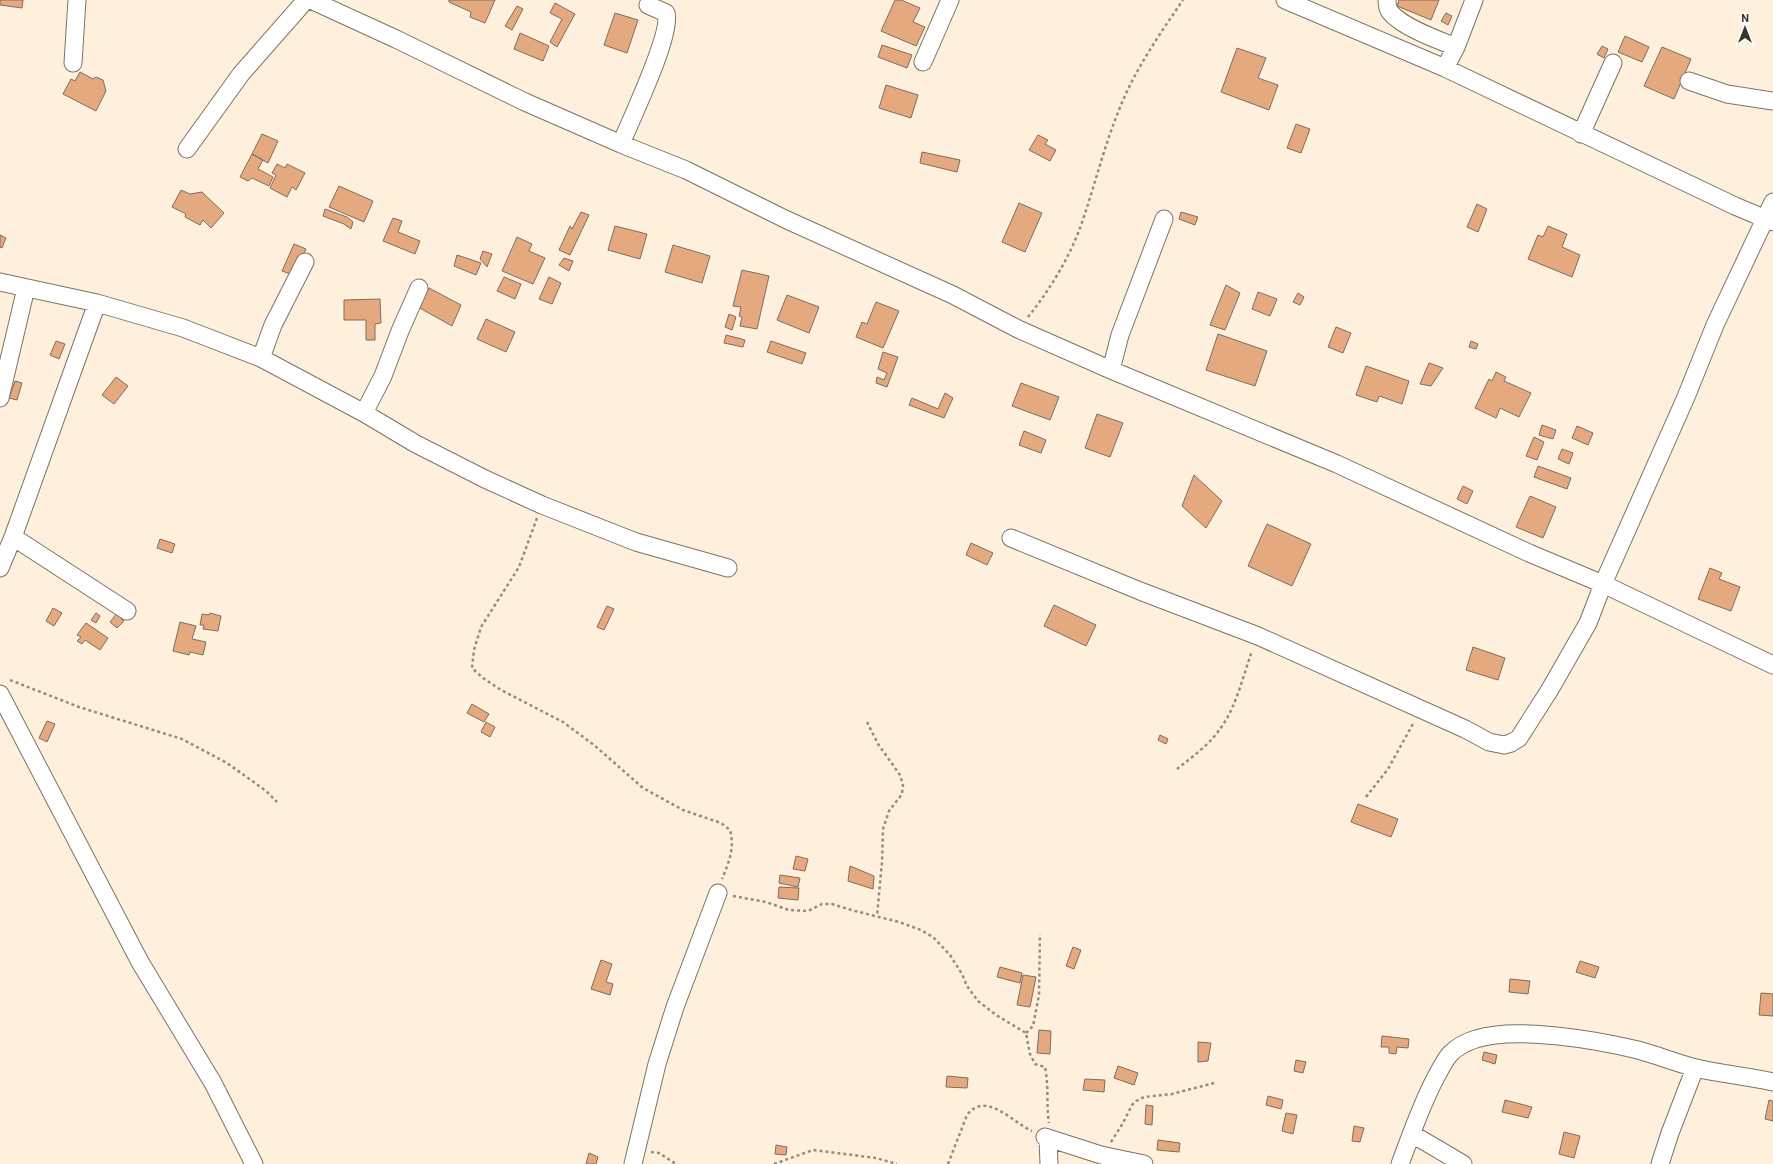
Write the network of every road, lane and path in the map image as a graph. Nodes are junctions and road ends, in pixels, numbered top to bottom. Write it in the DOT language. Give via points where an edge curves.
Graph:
graph roads {
  1 [pos="77,0"];
  2 [pos="306,0"];
  3 [pos="311,0"];
  4 [pos="950,0"];
  5 [pos="1183,0"];
  6 [pos="1285,0"];
  7 [pos="1387,0"];
  8 [pos="1474,0"];
  9 [pos="648,4"];
  10 [pos="1456,47"];
  11 [pos="924,62"];
  12 [pos="72,63"];
  13 [pos="1613,64"];
  14 [pos="1445,68"];
  15 [pos="1689,81"];
  16 [pos="1773,100"];
  17 [pos="1581,134"];
  18 [pos="621,144"];
  19 [pos="187,149"];
  20 [pos="1773,202"];
  21 [pos="1164,219"];
  22 [pos="1769,220"];
  23 [pos="305,262"];
  24 [pos="0,282"];
  25 [pos="26,288"];
  26 [pos="419,288"];
  27 [pos="97,303"];
  28 [pos="1018,329"];
  29 [pos="261,358"];
  30 [pos="1111,370"];
  31 [pos="0,398"];
  32 [pos="364,413"];
  33 [pos="542,505"];
  34 [pos="13,537"];
  35 [pos="1011,538"];
  36 [pos="0,568"];
  37 [pos="728,568"];
  38 [pos="1603,584"];
  39 [pos="127,611"];
  40 [pos="1258,636"];
  41 [pos="1773,665"];
  42 [pos="3,686"];
  43 [pos="1421,710"];
  44 [pos="867,722"];
  45 [pos="1177,769"];
  46 [pos="1366,797"];
  47 [pos="277,802"];
  48 [pos="718,893"];
  49 [pos="877,916"];
  50 [pos="1040,934"];
  51 [pos="1026,1033"];
  52 [pos="1695,1068"];
  53 [pos="1773,1082"];
  54 [pos="1214,1083"];
  55 [pos="1412,1134"];
  56 [pos="1048,1138"];
  57 [pos="1102,1156"];
  58 [pos="635,1157"];
  59 [pos="254,1164"];
  60 [pos="676,1164"];
  61 [pos="774,1164"];
  62 [pos="897,1164"];
  63 [pos="948,1164"];
  64 [pos="1049,1164"];
  65 [pos="1144,1164"];
  66 [pos="1400,1164"];
  67 [pos="1463,1164"];
  68 [pos="1660,1164"];
  1 -- 12 [label="street"];
  2 -- 19 [label="street" via="241,74"];
  3 -- 18 [label="street" via="525,102"];
  4 -- 11 [label="street"];
  5 -- 28 [label="path" via="1156,40 1119,108 1079,229 1066,258 1034,309"];
  6 -- 14 [label="street"];
  7 -- 10 [label="street" via="1390,12 1408,25"];
  8 -- 10 [label="street"];
  9 -- 18 [label="street" via="666,13 666,25 646,86"];
  10 -- 14 [label="street"];
  13 -- 17 [label="street"];
  14 -- 17 [label="street"];
  15 -- 16 [label="street" via="1727,94"];
  17 -- 22 [label="street"];
  18 -- 28 [label="street" via="686,170 788,220 953,295"];
  20 -- 22 [label="street"];
  21 -- 30 [label="street" via="1120,335"];
  22 -- 38 [label="street" via="1715,325"];
  23 -- 29 [label="street" via="273,325"];
  24 -- 25 [label="street"];
  25 -- 27 [label="street"];
  25 -- 31 [label="street"];
  26 -- 32 [label="street" via="383,376"];
  27 -- 29 [label="street" via="183,328"];
  27 -- 34 [label="street"];
  28 -- 30 [label="street"];
  29 -- 32 [label="street"];
  30 -- 38 [label="street" via="1337,464 1529,554"];
  32 -- 33 [label="street" via="416,444"];
  33 -- 37 [label="street" via="636,542"];
  33 -- 48 [label="path" via="519,567 480,627 472,668 501,690 563,722 643,788 683,810 721,823 730,830 733,846"];
  34 -- 36 [label="street"];
  34 -- 39 [label="street"];
  35 -- 40 [label="street"];
  38 -- 41 [label="street"];
  38 -- 43 [label="street" via="1588,623 1519,738 1504,746 1489,742"];
  40 -- 43 [label="street"];
  40 -- 45 [label="path" via="1229,716 1212,739"];
  42 -- 47 [label="path" via="79,706 182,739 227,763"];
  42 -- 59 [label="street" via="140,962 213,1084"];
  43 -- 46 [label="path" via="1388,769"];
  44 -- 49 [label="path" via="878,744 900,775 903,785 902,794 889,811 883,829"];
  48 -- 49 [label="path" via="766,902 789,910 808,911 822,904 832,904"];
  48 -- 58 [label="street" via="657,1064"];
  49 -- 51 [label="path" via="921,930 933,938 950,955 978,1001"];
  50 -- 51 [label="path" via="1039,995 1033,1026"];
  51 -- 56 [label="path" via="1030,1054 1035,1064 1045,1067 1048,1081"];
  52 -- 53 [label="street"];
  52 -- 55 [label="street" via="1638,1050 1563,1036 1521,1034 1476,1039 1462,1044 1449,1055 1429,1091"];
  52 -- 68 [label="street"];
  54 -- 57 [label="path" via="1172,1094 1144,1097 1136,1101"];
  55 -- 66 [label="street"];
  55 -- 67 [label="street"];
  56 -- 57 [label="street"];
  56 -- 63 [label="path" via="1027,1129 993,1107 978,1107 967,1115"];
  56 -- 64 [label="street"];
  57 -- 65 [label="street"];
  58 -- 60 [label="path" via="659,1153"];
  61 -- 62 [label="path" via="813,1150 876,1158"];
}
